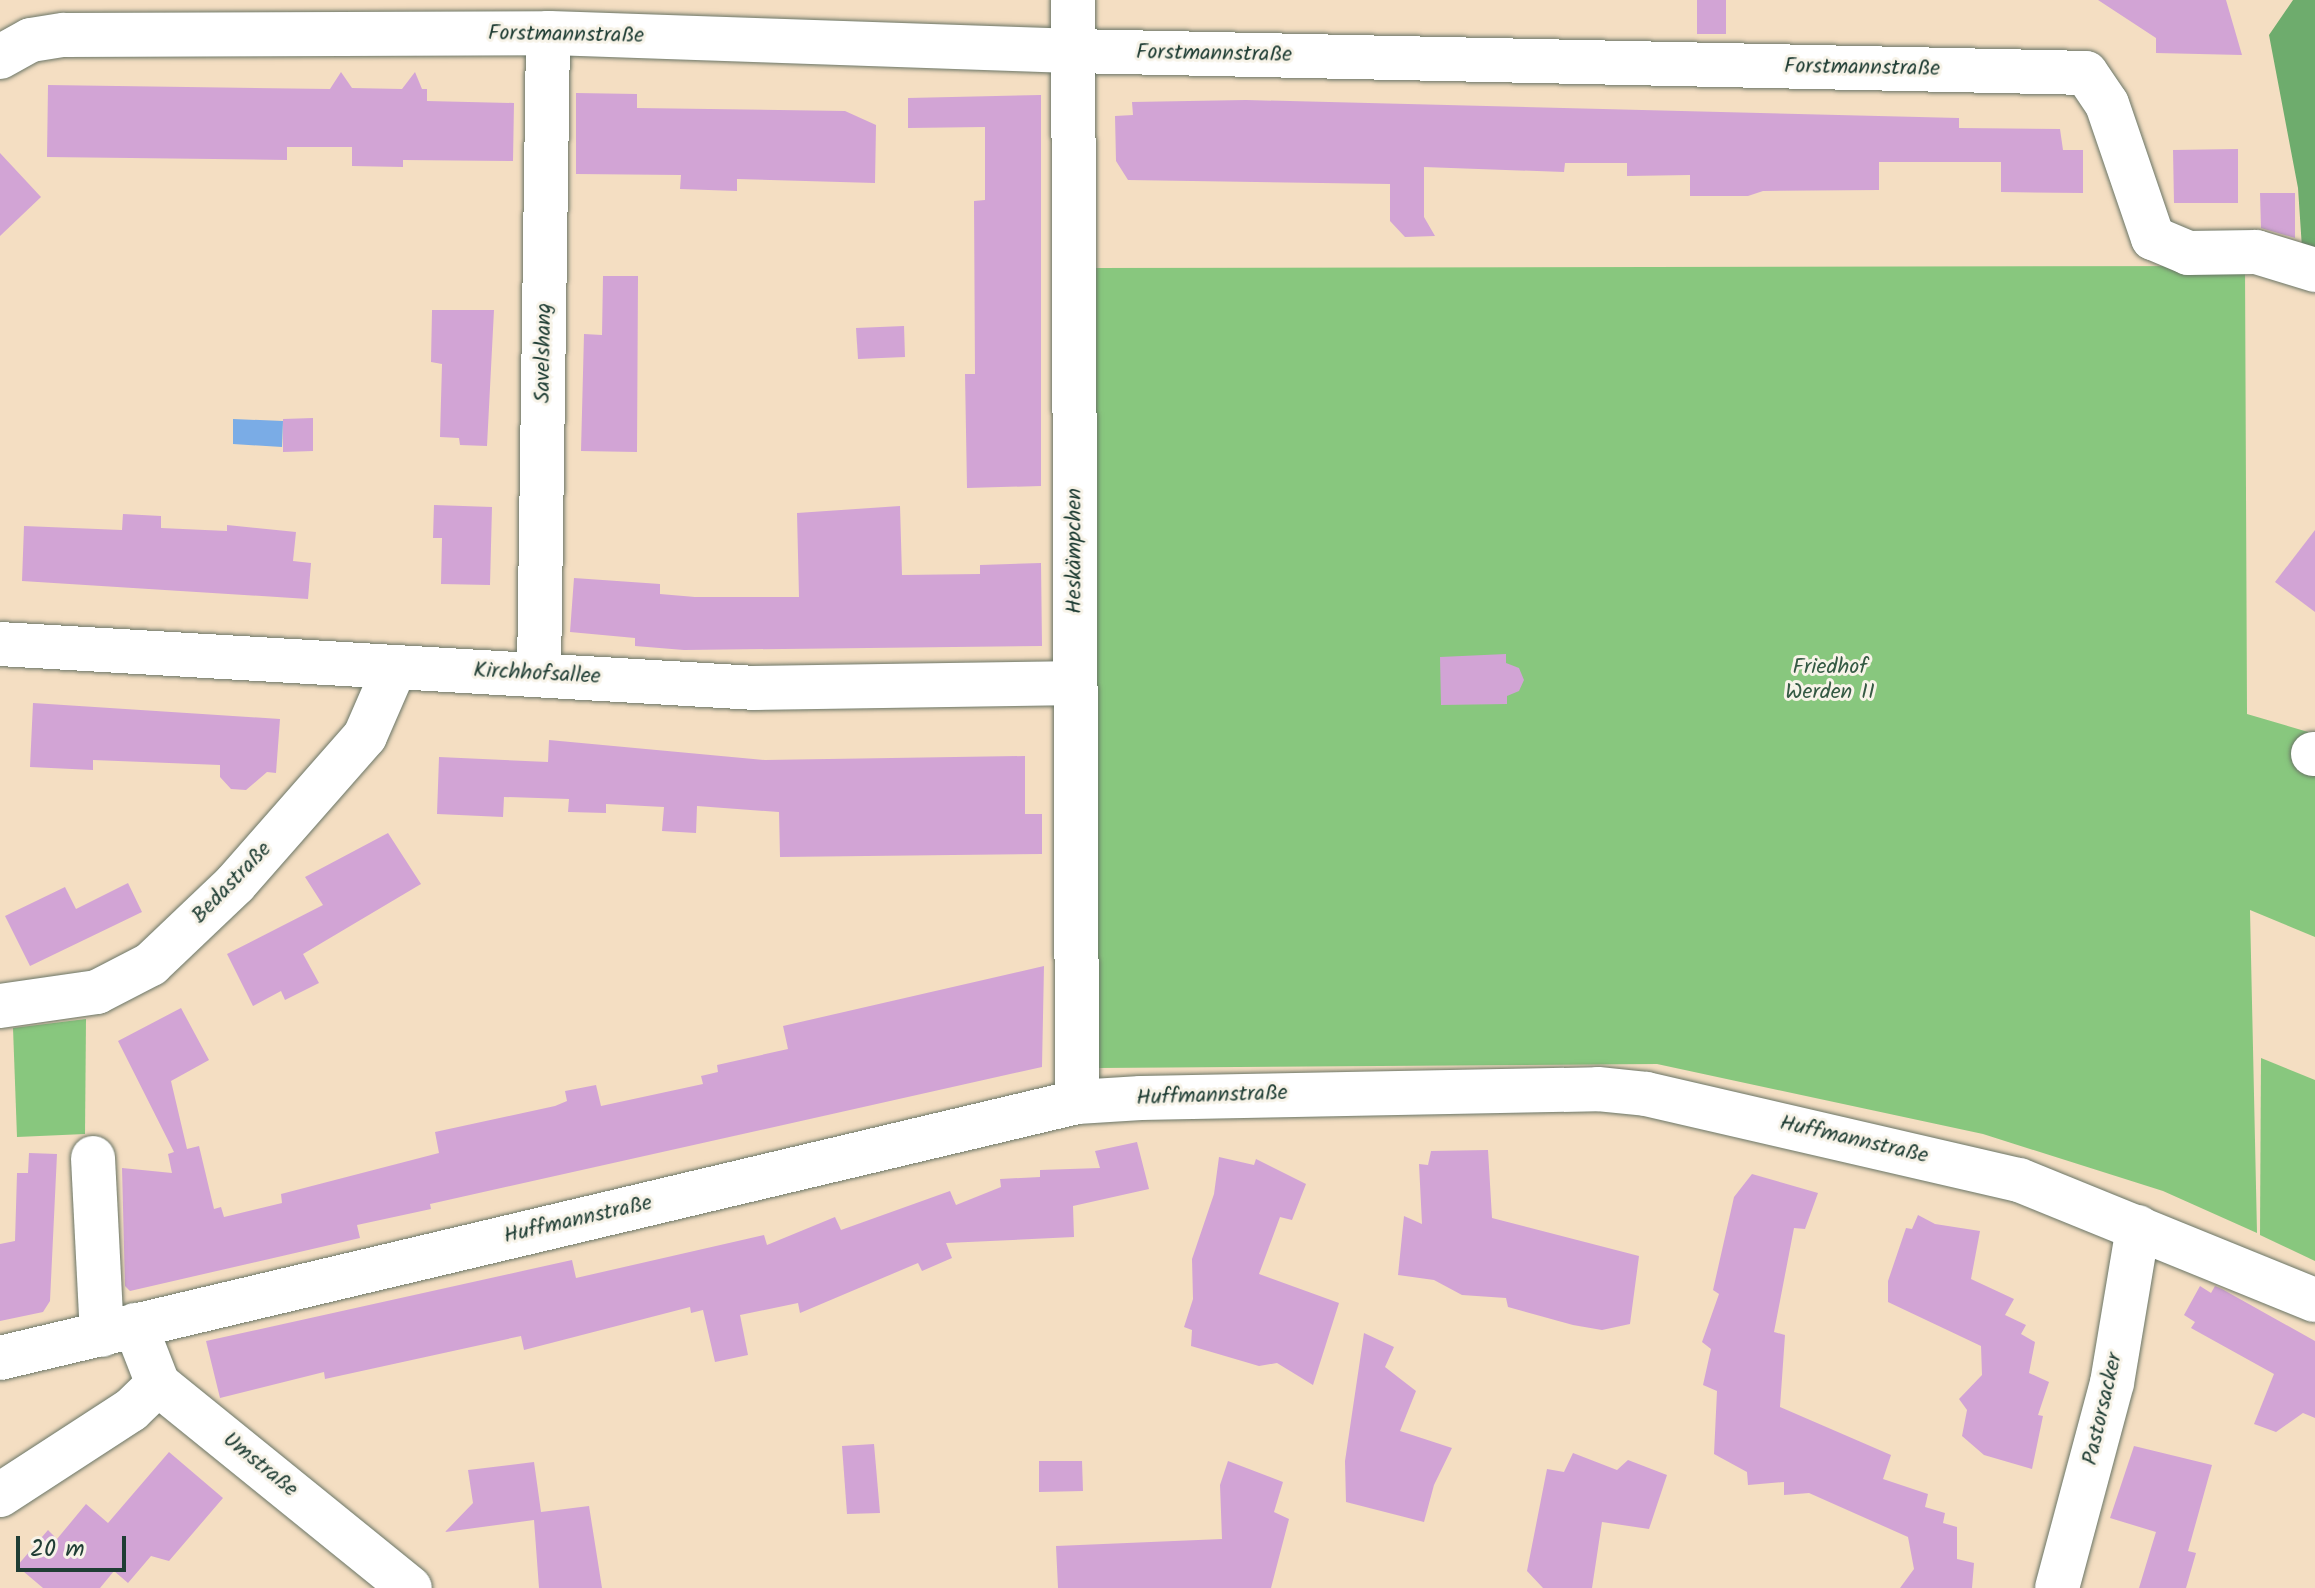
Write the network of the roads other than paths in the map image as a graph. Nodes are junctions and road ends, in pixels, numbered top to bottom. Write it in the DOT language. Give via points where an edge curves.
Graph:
graph roads {
  1 [pos="1073,0"];
  2 [pos="548,33"];
  3 [pos="1073,51"];
  4 [pos="0,57"];
  5 [pos="2315,270"];
  6 [pos="0,644"];
  7 [pos="395,667"];
  8 [pos="539,673"];
  9 [pos="1075,683"];
  10 [pos="0,1006"];
  11 [pos="1077,1102"];
  12 [pos="93,1158"];
  13 [pos="2138,1227"];
  14 [pos="2315,1300"];
  15 [pos="119,1330"];
  16 [pos="0,1358"];
  17 [pos="158,1384"];
  18 [pos="0,1495"];
  19 [pos="410,1588"];
  20 [pos="2057,1588"];
  1 -- 3 [label="street, Heskämpchen"];
  2 -- 3 [label="street, Forstmannstraße"];
  2 -- 4 [label="street, Forstmannstraße" via="64,35 31,40"];
  2 -- 8 [label="street, Savelshang"];
  3 -- 5 [label="street, Forstmannstraße" via="2086,73 2107,104 2153,238 2188,253 2256,252"];
  3 -- 9 [label="street, Heskämpchen"];
  6 -- 7 [label="street, Kirchhofsallee"];
  7 -- 8 [label="street, Kirchhofsallee"];
  7 -- 10 [label="street, Bedastraße" via="365,736 235,884 151,964 97,992"];
  8 -- 9 [label="street, Kirchhofsallee" via="757,688"];
  9 -- 11 [label="street, Heskämpchen"];
  11 -- 13 [label="street, Huffmannstraße" via="1567,1089 1646,1094 2019,1180"];
  11 -- 15 [label="street, Huffmannstraße"];
  12 -- 15 [label="street"];
  13 -- 14 [label="street, Huffmannstraße"];
  13 -- 20 [label="street, Pastorsacker" via="2112,1383"];
  15 -- 16 [label="street, Huffmannstraße"];
  15 -- 17 [label="street, Umstraße"];
  17 -- 18 [label="street" via="131,1410"];
  17 -- 19 [label="street, Umstraße"];
}
